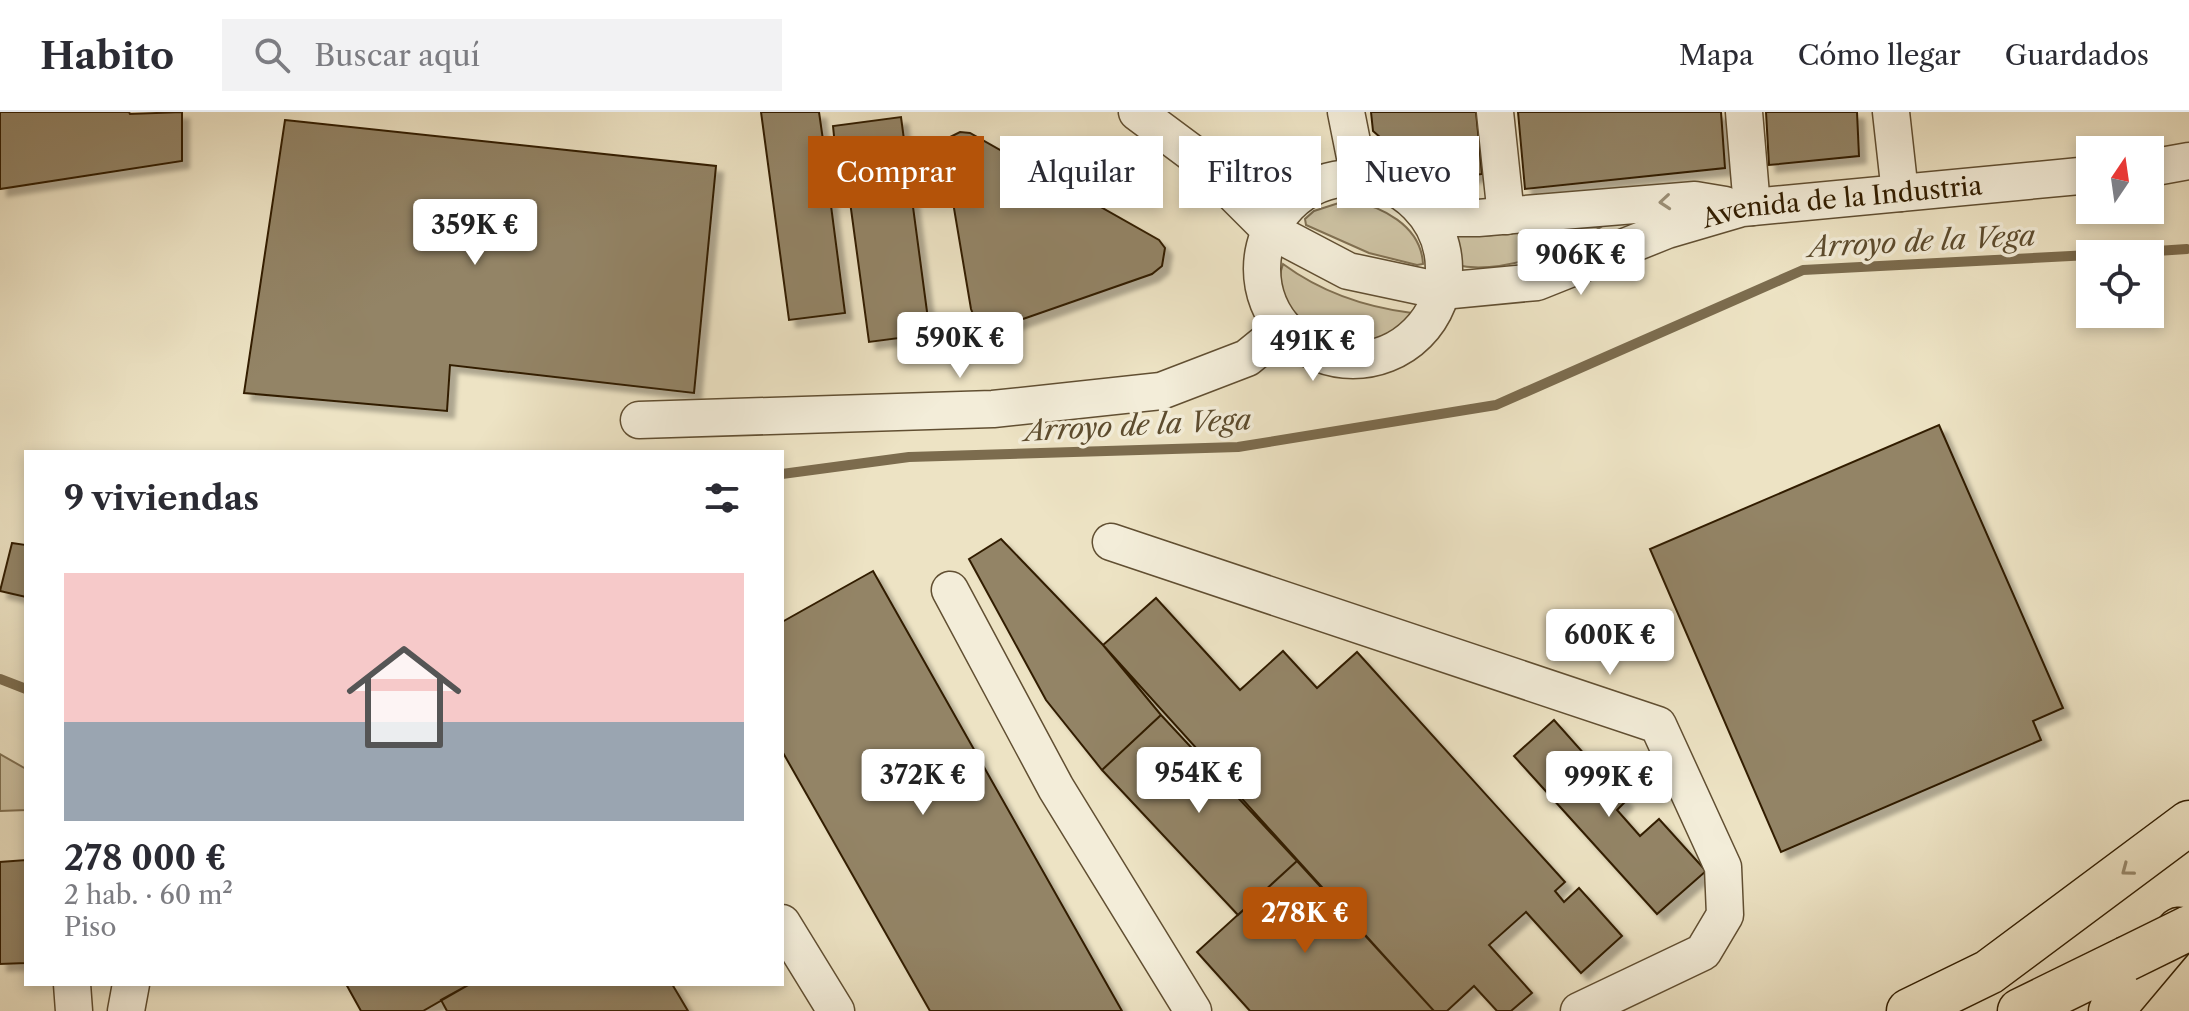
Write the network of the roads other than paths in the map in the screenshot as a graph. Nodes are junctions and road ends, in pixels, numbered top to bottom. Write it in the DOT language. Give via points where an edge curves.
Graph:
graph roads {
  1 [pos="1137,112"];
  2 [pos="1346,112"];
  3 [pos="1495,112"];
  4 [pos="1744,112"];
  5 [pos="1891,112"];
  6 [pos="1351,136"];
  7 [pos="2189,161"];
  8 [pos="2164,167"];
  9 [pos="2164,173"];
  10 [pos="2076,176"];
  11 [pos="2189,177"];
  12 [pos="1337,179"];
  13 [pos="1900,193"];
  14 [pos="1747,207"];
  15 [pos="1420,208"];
  16 [pos="1506,216"];
  17 [pos="1430,218"];
  18 [pos="1270,230"];
  19 [pos="1442,291"];
  20 [pos="1284,328"];
  21 [pos="639,420"];
  22 [pos="1111,542"];
  23 [pos="950,590"];
  24 [pos="2189,823"];
  25 [pos="2189,918"];
  26 [pos="784,926"];
  27 [pos="2189,928"];
  28 [pos="72,986"];
  29 [pos="131,986"];
  30 [pos="74,1011"];
  31 [pos="126,1011"];
  32 [pos="836,1011"];
  33 [pos="1193,1011"];
  34 [pos="1579,1011"];
  35 [pos="1909,1011"];
  36 [pos="2020,1011"];
  37 [pos="2111,1011"];
  1 -- 18 [label="street, Avenida de la Industria" via="1196,156"];
  2 -- 6 [label="street"];
  3 -- 16 [label="street"];
  4 -- 14 [label="street"];
  5 -- 13 [label="street"];
  7 -- 8 [label="street"];
  9 -- 11 [label="street"];
  10 -- 13 [label="street, Avenida de la Industria"];
  12 -- 18 [label="street" via="1306,190"];
  13 -- 14 [label="street, Avenida de la Industria"];
  14 -- 16 [label="street, one-way" via="1695,200"];
  14 -- 19 [label="street, Avenida de la Industria" via="1667,230 1537,282"];
  15 -- 17 [label="street"];
  16 -- 17 [label="street"];
  17 -- 19 [label="street" via="1441,241"];
  18 -- 19 [label="street, Avenida de la Industria" via="1348,271"];
  18 -- 20 [label="street" via="1262,281 1269,306"];
  19 -- 20 [label="street" via="1431,318 1388,354 1360,360 1331,358 1305,347"];
  20 -- 21 [label="street" via="1247,358 1161,391 993,409"];
  22 -- 34 [label="street" via="1658,725 1723,867 1725,915 1703,952"];
  23 -- 33 [label="street" via="1056,788"];
  24 -- 35 [label="highway, one-way" via="1989,972"];
  25 -- 37 [label="highway"];
  26 -- 32 [label="street"];
  27 -- 36 [label="highway, bridge"];
  28 -- 30 [label="street"];
  29 -- 31 [label="street"];
}
